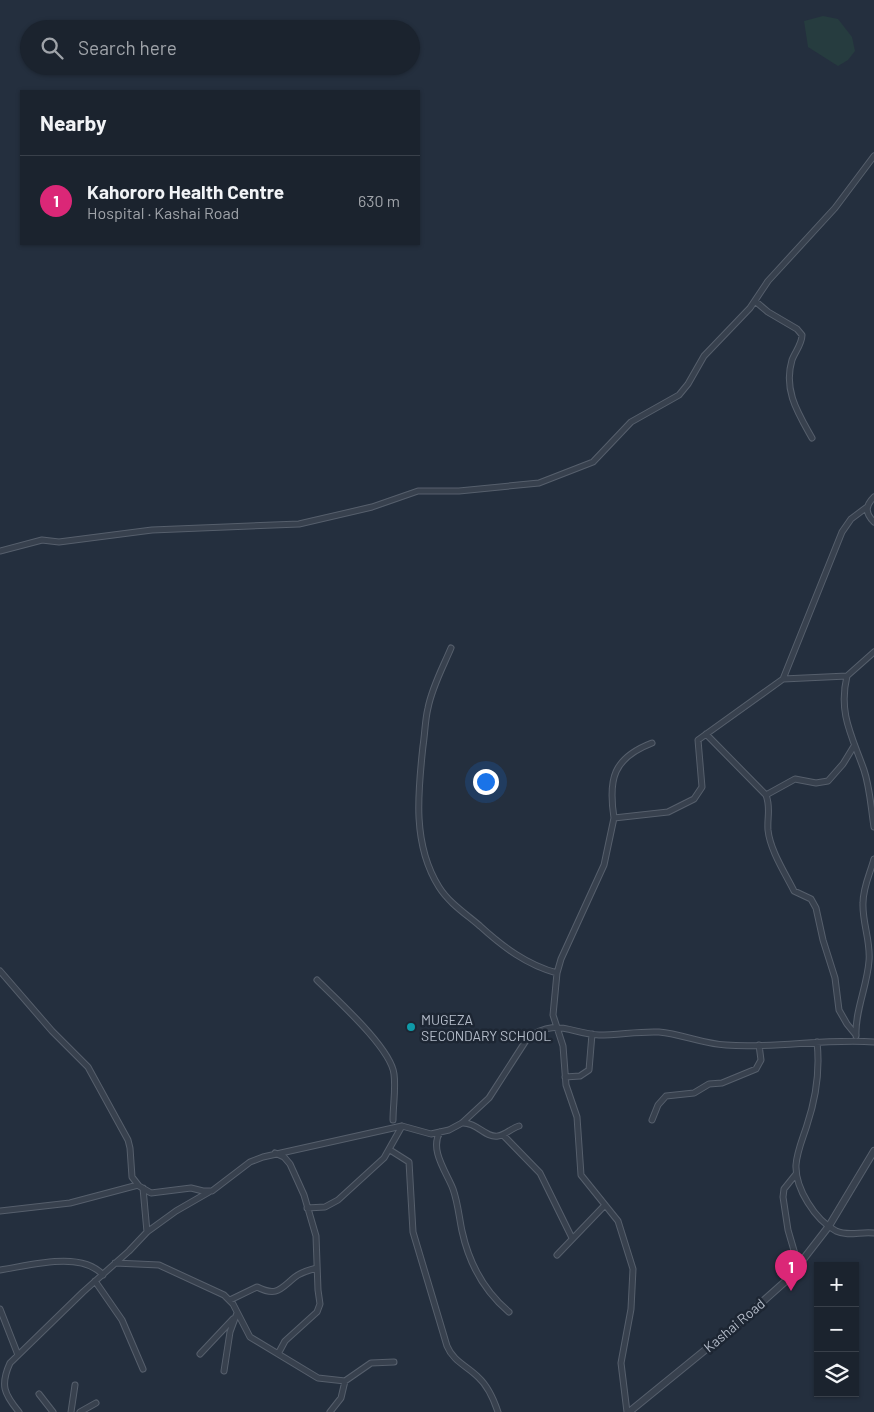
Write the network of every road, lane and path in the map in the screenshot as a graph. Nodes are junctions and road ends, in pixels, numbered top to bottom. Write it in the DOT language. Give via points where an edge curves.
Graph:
graph roads {
  1 [pos="874,156"];
  2 [pos="756,301"];
  3 [pos="812,438"];
  4 [pos="874,497"];
  5 [pos="867,507"];
  6 [pos="874,522"];
  7 [pos="0,551"];
  8 [pos="451,648"];
  9 [pos="874,652"];
  10 [pos="847,676"];
  11 [pos="783,679"];
  12 [pos="706,734"];
  13 [pos="652,742"];
  14 [pos="854,746"];
  15 [pos="766,795"];
  16 [pos="614,818"];
  17 [pos="874,827"];
  18 [pos="874,858"];
  19 [pos="0,971"];
  20 [pos="557,973"];
  21 [pos="317,980"];
  22 [pos="558,1026"];
  23 [pos="592,1034"];
  24 [pos="857,1038"];
  25 [pos="817,1042"];
  26 [pos="874,1042"];
  27 [pos="759,1045"];
  28 [pos="565,1077"];
  29 [pos="393,1120"];
  30 [pos="652,1120"];
  31 [pos="462,1123"];
  32 [pos="402,1126"];
  33 [pos="519,1126"];
  34 [pos="440,1132"];
  35 [pos="503,1135"];
  36 [pos="390,1150"];
  37 [pos="874,1151"];
  38 [pos="275,1153"];
  39 [pos="796,1174"];
  40 [pos="141,1186"];
  41 [pos="212,1191"];
  42 [pos="605,1204"];
  43 [pos="307,1208"];
  44 [pos="0,1211"];
  45 [pos="829,1226"];
  46 [pos="146,1232"];
  47 [pos="874,1233"];
  48 [pos="572,1238"];
  49 [pos="557,1255"];
  50 [pos="802,1262"];
  51 [pos="115,1263"];
  52 [pos="317,1268"];
  53 [pos="0,1270"];
  54 [pos="103,1275"];
  55 [pos="95,1281"];
  56 [pos="230,1300"];
  57 [pos="0,1309"];
  58 [pos="509,1312"];
  59 [pos="237,1313"];
  60 [pos="234,1318"];
  61 [pos="200,1354"];
  62 [pos="278,1354"];
  63 [pos="18,1355"];
  64 [pos="394,1362"];
  65 [pos="143,1369"];
  66 [pos="224,1371"];
  67 [pos="344,1381"];
  68 [pos="75,1385"];
  69 [pos="39,1394"];
  70 [pos="96,1403"];
  71 [pos="19,1412"];
  72 [pos="53,1412"];
  73 [pos="71,1412"];
  74 [pos="80,1412"];
  75 [pos="330,1412"];
  76 [pos="498,1412"];
  77 [pos="628,1412"];
  1 -- 2 [label="street" via="835,208 780,267"];
  2 -- 3 [label="street" via="802,335 792,359 790,394"];
  2 -- 7 [label="street" via="704,356 678,395 631,422 593,462 539,483 459,491 418,491 372,507 300,524 152,530 59,542 42,540"];
  4 -- 5 [label="street"];
  5 -- 6 [label="street" via="867,514"];
  5 -- 11 [label="street" via="851,519 842,532"];
  8 -- 20 [label="street" via="428,708 420,782 420,831 431,869 449,899 489,935 529,963"];
  9 -- 10 [label="street"];
  10 -- 11 [label="street"];
  10 -- 14 [label="street" via="844,705 846,724"];
  11 -- 12 [label="street"];
  12 -- 15 [label="street"];
  12 -- 16 [label="street" via="698,740 702,787 694,799 668,812"];
  13 -- 16 [label="street" via="634,750 618,768 610,793"];
  14 -- 15 [label="street" via="828,781 816,783 795,779"];
  14 -- 17 [label="street" via="869,788"];
  15 -- 24 [label="street" via="770,808 768,831 773,846 794,891 811,899 816,908 835,978 839,1010"];
  16 -- 20 [label="street" via="604,865"];
  18 -- 24 [label="street" via="864,886 869,961 866,986 858,1007"];
  19 -- 40 [label="street" via="88,1067 128,1140 130,1172"];
  20 -- 22 [label="street" via="553,1009"];
  21 -- 29 [label="street" via="356,1019 392,1064"];
  22 -- 23 [label="street"];
  22 -- 28 [label="street"];
  22 -- 31 [label="street" via="545,1028 527,1039 489,1098"];
  23 -- 27 [label="street" via="658,1032 727,1045"];
  23 -- 28 [label="street" via="589,1070 580,1076"];
  24 -- 25 [label="street"];
  24 -- 26 [label="street"];
  25 -- 27 [label="street"];
  25 -- 39 [label="street" via="816,1085 800,1143"];
  27 -- 30 [label="street" via="761,1060 756,1069 722,1083 709,1084 694,1093 666,1096"];
  28 -- 42 [label="street" via="577,1117 581,1175"];
  31 -- 34 [label="street"];
  31 -- 35 [label="street" via="474,1124 489,1135"];
  32 -- 34 [label="street" via="422,1132"];
  32 -- 36 [label="street"];
  32 -- 38 [label="street"];
  33 -- 35 [label="street"];
  34 -- 58 [label="street" via="436,1138 438,1152 454,1190 467,1252 489,1292"];
  35 -- 48 [label="street" via="540,1173"];
  36 -- 43 [label="street" via="338,1200 325,1207"];
  36 -- 76 [label="street" via="409,1162 413,1232 447,1346 456,1360 480,1378"];
  37 -- 45 [label="street, Kashai Road"];
  38 -- 41 [label="street" via="250,1162"];
  38 -- 43 [label="street" via="284,1157 295,1172"];
  39 -- 45 [label="street" via="815,1212"];
  39 -- 50 [label="street" via="784,1189 783,1198 795,1254"];
  40 -- 41 [label="street" via="159,1194 191,1188"];
  40 -- 44 [label="street" via="70,1203"];
  40 -- 46 [label="street"];
  41 -- 46 [label="street"];
  42 -- 48 [label="street"];
  42 -- 77 [label="street" via="619,1224 633,1269 631,1308 621,1362"];
  43 -- 52 [label="street" via="316,1236"];
  45 -- 47 [label="street" via="845,1234"];
  45 -- 50 [label="street, Kashai Road"];
  46 -- 51 [label="street"];
  48 -- 49 [label="street"];
  50 -- 77 [label="street, Kashai Road" via="783,1284 742,1320"];
  51 -- 54 [label="street"];
  51 -- 56 [label="street" via="159,1265"];
  52 -- 56 [label="street" via="296,1276 280,1289 267,1292 257,1288"];
  52 -- 62 [label="street" via="319,1308 292,1333"];
  53 -- 54 [label="street" via="29,1264 77,1263 94,1266"];
  54 -- 55 [label="street"];
  55 -- 63 [label="street"];
  55 -- 65 [label="street" via="122,1320"];
  56 -- 59 [label="street"];
  57 -- 63 [label="street"];
  59 -- 60 [label="street"];
  59 -- 62 [label="street" via="250,1337"];
  60 -- 61 [label="street"];
  60 -- 66 [label="street"];
  62 -- 67 [label="street" via="318,1378"];
  63 -- 71 [label="street" via="4,1370 1,1385"];
  64 -- 67 [label="street" via="371,1363"];
  67 -- 75 [label="street" via="341,1398"];
  68 -- 73 [label="street"];
  69 -- 72 [label="street"];
  70 -- 74 [label="street"];
}
